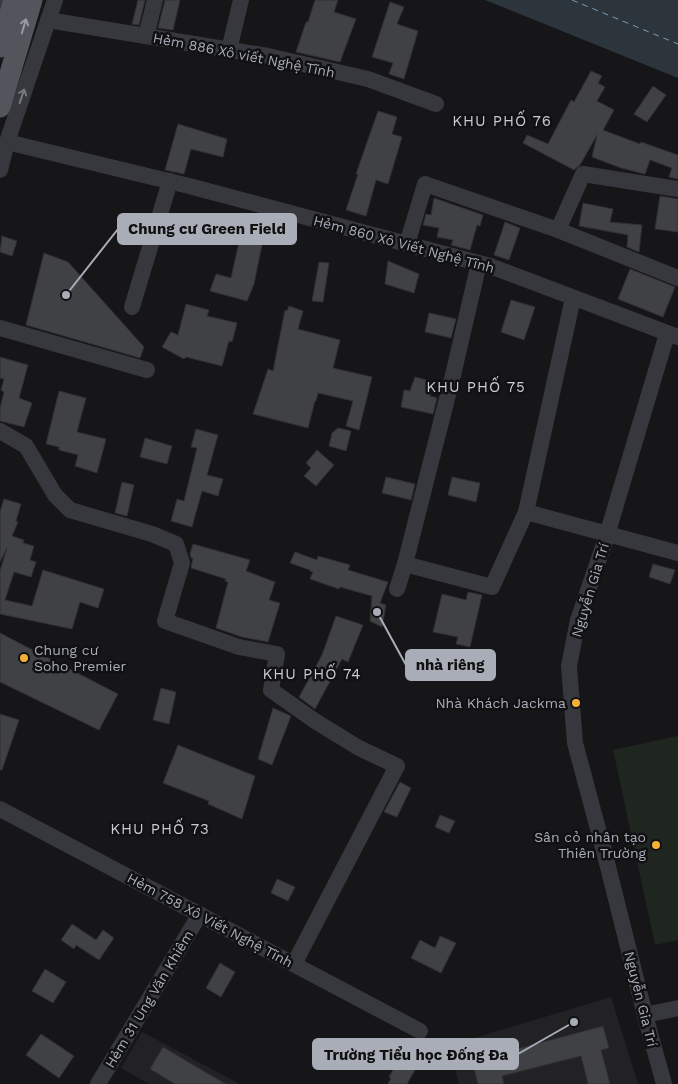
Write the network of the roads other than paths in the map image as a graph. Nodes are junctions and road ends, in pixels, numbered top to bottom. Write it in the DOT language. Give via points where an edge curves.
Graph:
graph roads {
  1 [pos="2,0"];
  2 [pos="14,0"];
  3 [pos="32,0"];
  4 [pos="55,0"];
  5 [pos="155,0"];
  6 [pos="241,0"];
  7 [pos="0,6"];
  8 [pos="48,20"];
  9 [pos="146,36"];
  10 [pos="0,47"];
  11 [pos="229,50"];
  12 [pos="436,104"];
  13 [pos="0,107"];
  14 [pos="7,142"];
  15 [pos="0,170"];
  16 [pos="170,181"];
  17 [pos="678,188"];
  18 [pos="558,230"];
  19 [pos="407,244"];
  20 [pos="479,263"];
  21 [pos="678,278"];
  22 [pos="573,298"];
  23 [pos="132,306"];
  24 [pos="0,328"];
  25 [pos="673,335"];
  26 [pos="146,370"];
  27 [pos="0,431"];
  28 [pos="526,512"];
  29 [pos="607,535"];
  30 [pos="678,553"];
  31 [pos="406,564"];
  32 [pos="396,589"];
  33 [pos="0,809"];
  34 [pos="200,914"];
  35 [pos="294,964"];
  36 [pos="678,1008"];
  37 [pos="645,1015"];
  38 [pos="420,1031"];
  39 [pos="98,1084"];
  40 [pos="664,1084"];
  1 -- 7 [label="street"];
  2 -- 10 [label="main road"];
  13 -- 3 [label="main road, one-way"];
  4 -- 8 [label="street"];
  5 -- 9 [label="street"];
  6 -- 11 [label="street"];
  8 -- 9 [label="street, Hẻm 886 Xô viết Nghệ Tĩnh"];
  14 -- 8 [label="street, one-way"];
  9 -- 11 [label="street, Hẻm 886 Xô viết Nghệ Tĩnh"];
  11 -- 12 [label="street, Hẻm 886 Xô viết Nghệ Tĩnh" via="368,79"];
  14 -- 15 [label="street"];
  14 -- 16 [label="street, Hẻm 860 Xô Viết Nghệ Tĩnh"];
  16 -- 19 [label="street, Hẻm 860 Xô Viết Nghệ Tĩnh"];
  16 -- 23 [label="street"];
  17 -- 18 [label="street" via="583,174"];
  18 -- 19 [label="street, Hẻm 860 Xô Viết Nghệ Tĩnh" via="425,184"];
  18 -- 21 [label="street"];
  19 -- 20 [label="street, Hẻm 860 Xô Viết Nghệ Tĩnh"];
  20 -- 22 [label="street, Hẻm 860 Xô Viết Nghệ Tĩnh"];
  20 -- 31 [label="street"];
  22 -- 25 [label="street, Hẻm 860 Xô Viết Nghệ Tĩnh"];
  22 -- 28 [label="street"];
  24 -- 26 [label="street"];
  25 -- 29 [label="street, Nguyễn Gia Trí"];
  27 -- 35 [label="street" via="26,446 55,495 70,510 176,544 182,563 165,621 239,647 277,654 271,690 359,748 397,766"];
  28 -- 29 [label="street"];
  28 -- 31 [label="street" via="492,587"];
  29 -- 30 [label="street"];
  29 -- 37 [label="street, Nguyễn Gia Trí" via="578,620 569,666 574,743"];
  31 -- 32 [label="street"];
  33 -- 34 [label="street, Hẻm 758 Xô Viết Nghệ Tĩnh"];
  34 -- 35 [label="street, Hẻm 758 Xô Viết Nghệ Tĩnh"];
  34 -- 39 [label="street, Hẻm 31 Ung Văn Khiêm"];
  35 -- 38 [label="street, Hẻm 758 Xô Viết Nghệ Tĩnh"];
  36 -- 37 [label="street"];
  37 -- 40 [label="street, Nguyễn Gia Trí"];
}
